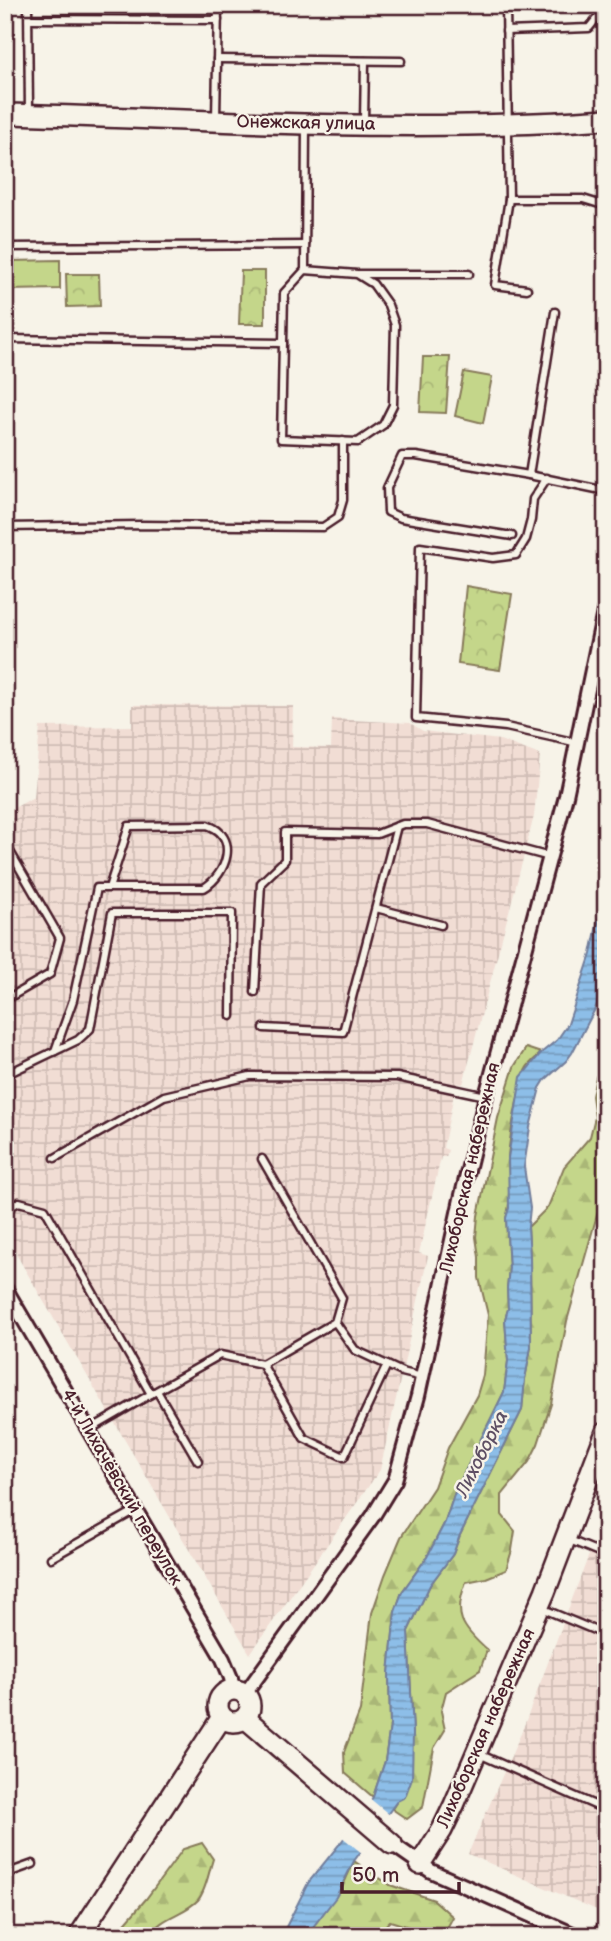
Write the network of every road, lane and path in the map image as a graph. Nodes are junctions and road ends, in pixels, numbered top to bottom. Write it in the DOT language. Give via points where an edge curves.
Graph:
graph roads {
  1 [pos="28,5"];
  2 [pos="218,5"];
  3 [pos="506,5"];
  4 [pos="603,5"];
  5 [pos="29,19"];
  6 [pos="218,20"];
  7 [pos="506,31"];
  8 [pos="217,60"];
  9 [pos="365,61"];
  10 [pos="401,61"];
  11 [pos="5,114"];
  12 [pos="29,115"];
  13 [pos="606,119"];
  14 [pos="216,120"];
  15 [pos="306,124"];
  16 [pos="364,124"];
  17 [pos="506,126"];
  18 [pos="509,199"];
  19 [pos="606,206"];
  20 [pos="305,245"];
  21 [pos="5,247"];
  22 [pos="305,270"];
  23 [pos="357,274"];
  24 [pos="469,274"];
  25 [pos="527,289"];
  26 [pos="555,312"];
  27 [pos="5,339"];
  28 [pos="283,343"];
  29 [pos="343,441"];
  30 [pos="529,475"];
  31 [pos="547,478"];
  32 [pos="606,491"];
  33 [pos="5,527"];
  34 [pos="512,536"];
  35 [pos="606,603"];
  36 [pos="579,743"];
  37 [pos="397,826"];
  38 [pos="5,843"];
  39 [pos="550,857"];
  40 [pos="109,888"];
  41 [pos="376,908"];
  42 [pos="441,925"];
  43 [pos="255,992"];
  44 [pos="5,999"];
  45 [pos="232,1016"];
  46 [pos="264,1028"];
  47 [pos="55,1051"];
  48 [pos="5,1076"];
  49 [pos="486,1096"];
  50 [pos="55,1158"];
  51 [pos="262,1158"];
  52 [pos="5,1210"];
  53 [pos="5,1288"];
  54 [pos="335,1322"];
  55 [pos="262,1364"];
  56 [pos="387,1365"];
  57 [pos="422,1377"];
  58 [pos="154,1392"];
  59 [pos="89,1430"];
  60 [pos="606,1432"];
  61 [pos="601,1458"];
  62 [pos="198,1461"];
  63 [pos="136,1510"];
  64 [pos="565,1539"];
  65 [pos="606,1555"];
  66 [pos="51,1558"];
  67 [pos="539,1607"];
  68 [pos="606,1635"];
  69 [pos="239,1692"];
  70 [pos="222,1717"];
  71 [pos="246,1718"];
  72 [pos="476,1753"];
  73 [pos="606,1810"];
  74 [pos="393,1844"];
  75 [pos="33,1864"];
  76 [pos="420,1864"];
  77 [pos="5,1874"];
  78 [pos="606,1915"];
  79 [pos="79,1936"];
  80 [pos="577,1936"];
  81 [pos="597,1936"];
  1 -- 5 [label="lane"];
  2 -- 6 [label="lane"];
  3 -- 7 [label="lane"];
  4 -- 7 [label="lane" via="589,28"];
  5 -- 6 [label="lane"];
  5 -- 12 [label="lane"];
  6 -- 8 [label="lane"];
  7 -- 17 [label="lane"];
  8 -- 9 [label="lane"];
  8 -- 14 [label="lane"];
  9 -- 10 [label="lane"];
  9 -- 16 [label="lane"];
  11 -- 12 [label="street, Онежская улица"];
  12 -- 14 [label="street, Онежская улица"];
  13 -- 17 [label="street, Онежская улица"];
  14 -- 15 [label="street, Онежская улица"];
  15 -- 16 [label="street, Онежская улица"];
  15 -- 20 [label="lane"];
  16 -- 17 [label="street, Онежская улица"];
  17 -- 18 [label="lane"];
  18 -- 19 [label="lane" via="583,199"];
  18 -- 25 [label="lane" via="495,285"];
  20 -- 21 [label="lane"];
  20 -- 22 [label="lane"];
  22 -- 23 [label="lane"];
  22 -- 28 [label="lane" via="284,293"];
  23 -- 24 [label="lane"];
  23 -- 29 [label="lane" via="373,284 395,325 393,405 383,425 358,442"];
  26 -- 30 [label="lane"];
  27 -- 28 [label="lane"];
  28 -- 29 [label="lane" via="281,439"];
  29 -- 33 [label="lane" via="343,500 338,517 323,527"];
  30 -- 31 [label="lane"];
  30 -- 34 [label="lane" via="402,456 387,488 388,512 401,518"];
  31 -- 32 [label="lane"];
  31 -- 36 [label="lane" via="533,499 526,538 516,555 493,558 420,547 416,718 506,727"];
  35 -- 36 [label="street, Лихоборская набережная"];
  36 -- 39 [label="street, Лихоборская набережная"];
  37 -- 39 [label="lane" via="427,824"];
  37 -- 41 [label="lane"];
  37 -- 43 [label="lane" via="377,834 285,832 285,860 261,883"];
  38 -- 44 [label="lane" via="60,938 50,974"];
  39 -- 49 [label="street, Лихоборская набережная"];
  40 -- 40 [label="lane" via="204,888 224,869 224,838 207,825 129,826"];
  40 -- 47 [label="lane" via="97,888 73,1000"];
  41 -- 42 [label="lane"];
  41 -- 46 [label="lane" via="343,1032"];
  45 -- 47 [label="lane" via="232,913 112,913 90,1029"];
  47 -- 48 [label="lane"];
  49 -- 50 [label="lane" via="397,1077 250,1076 164,1096"];
  49 -- 57 [label="street, Лихоборская набережная"];
  51 -- 54 [label="lane" via="342,1298"];
  52 -- 58 [label="lane" via="19,1202 45,1209"];
  53 -- 59 [label="street, 4-й Лихачёвский переулок"];
  54 -- 55 [label="lane"];
  54 -- 56 [label="lane" via="355,1350"];
  55 -- 56 [label="lane" via="304,1438 344,1457"];
  55 -- 58 [label="lane" via="220,1355"];
  56 -- 57 [label="lane"];
  57 -- 69 [label="street, Лихоборская набережная" via="395,1480 373,1516"];
  58 -- 59 [label="lane"];
  58 -- 62 [label="lane"];
  59 -- 63 [label="street, 4-й Лихачёвский переулок"];
  60 -- 61 [label="street, Лихоборская набережная"];
  61 -- 64 [label="street, Лихоборская набережная"];
  63 -- 66 [label="lane"];
  63 -- 69 [label="street, 4-й Лихачёвский переулок"];
  64 -- 65 [label="lane"];
  64 -- 67 [label="street, Лихоборская набережная"];
  67 -- 68 [label="lane"];
  67 -- 72 [label="street, Лихоборская набережная"];
  69 -- 70 [label="street, Лихоборская набережная" via="227,1691 219,1700"];
  69 -- 71 [label="street" via="251,1703"];
  70 -- 71 [label="street" via="234,1723"];
  70 -- 79 [label="street, Лихоборская набережная"];
  71 -- 74 [label="street"];
  72 -- 73 [label="lane"];
  72 -- 76 [label="street, Лихоборская набережная" via="442,1830"];
  74 -- 76 [label="street"];
  75 -- 77 [label="lane"];
  76 -- 80 [label="street"];
  78 -- 81 [label="lane"];
}
